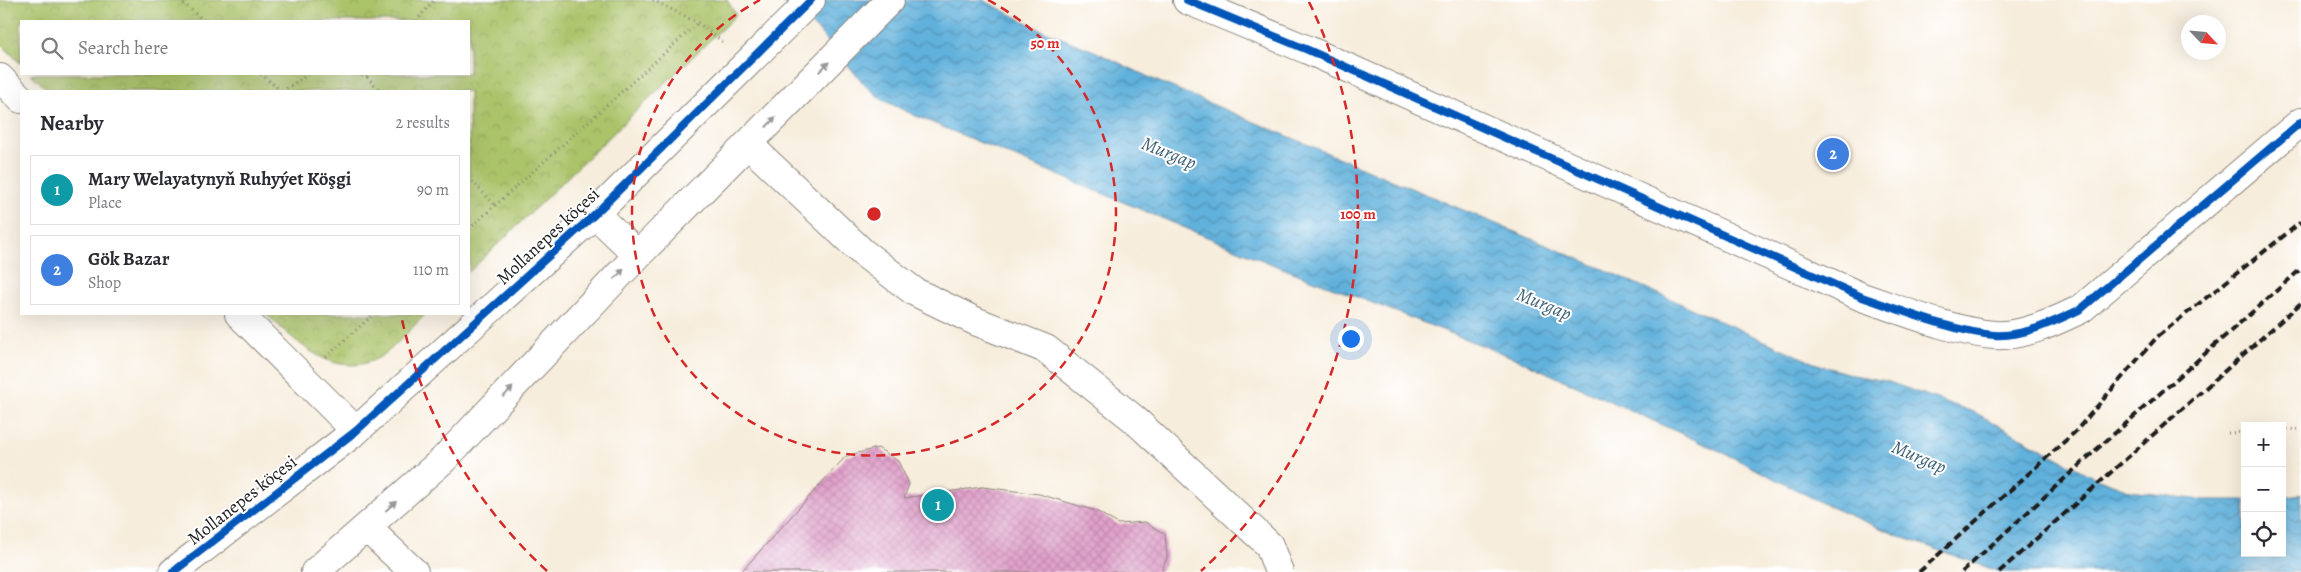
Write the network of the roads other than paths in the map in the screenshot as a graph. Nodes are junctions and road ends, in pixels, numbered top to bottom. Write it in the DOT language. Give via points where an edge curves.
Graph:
graph roads {
  1 [pos="811,0"];
  2 [pos="890,0"];
  3 [pos="1187,0"];
  4 [pos="0,78"];
  5 [pos="20,98"];
  6 [pos="2301,122"];
  7 [pos="749,145"];
  8 [pos="595,214"];
  9 [pos="638,254"];
  10 [pos="240,315"];
  11 [pos="356,431"];
  12 [pos="366,528"];
  13 [pos="173,572"];
  14 [pos="315,572"];
  15 [pos="414,572"];
  16 [pos="1279,572"];
  1 -- 8 [label="street, Mollanepes köçesi"];
  7 -- 2 [label="street, one-way"];
  3 -- 6 [label="street" via="1308,50 1862,298 1995,335 2043,328 2081,309"];
  4 -- 5 [label="street"];
  7 -- 9 [label="street"];
  7 -- 16 [label="street" via="862,252 915,292 1046,349 1134,419 1269,545"];
  8 -- 9 [label="street"];
  8 -- 11 [label="street, Mollanepes köçesi"];
  12 -- 9 [label="street, one-way" via="443,460"];
  10 -- 11 [label="street"];
  11 -- 13 [label="street, Mollanepes köçesi"];
  12 -- 14 [label="street"];
  12 -- 15 [label="street"];
}
